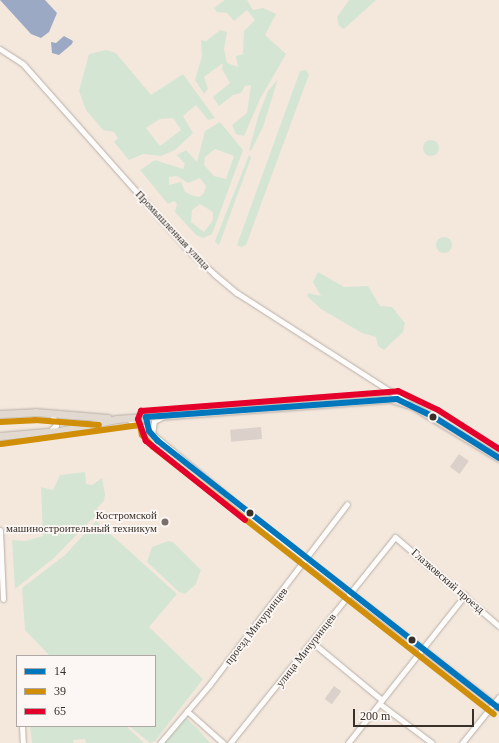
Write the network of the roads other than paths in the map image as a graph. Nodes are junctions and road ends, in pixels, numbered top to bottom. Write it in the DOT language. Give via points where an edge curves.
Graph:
graph roads {
  1 [pos="0,49"];
  2 [pos="413,406"];
  3 [pos="48,412"];
  4 [pos="0,414"];
  5 [pos="164,416"];
  6 [pos="146,417"];
  7 [pos="120,418"];
  8 [pos="48,432"];
  9 [pos="152,435"];
  10 [pos="0,436"];
  11 [pos="499,458"];
  12 [pos="347,504"];
  13 [pos="0,530"];
  14 [pos="395,537"];
  15 [pos="306,559"];
  16 [pos="350,593"];
  17 [pos="465,595"];
  18 [pos="3,599"];
  19 [pos="499,626"];
  20 [pos="313,643"];
  21 [pos="423,649"];
  22 [pos="499,697"];
  23 [pos="381,702"];
  24 [pos="494,704"];
  25 [pos="499,708"];
  26 [pos="187,711"];
  27 [pos="22,727"];
  28 [pos="23,743"];
  29 [pos="160,743"];
  30 [pos="223,743"];
  31 [pos="230,743"];
  32 [pos="348,743"];
  33 [pos="432,743"];
  34 [pos="462,743"];
  1 -- 2 [label="street, Промышленная улица" via="23,64 191,253 214,274 237,293"];
  2 -- 5 [label="highway" via="397,400 383,399"];
  2 -- 11 [label="highway"];
  3 -- 4 [label="highway"];
  3 -- 7 [label="highway"];
  3 -- 8 [label="street" via="55,415 56,425"];
  5 -- 6 [label="highway"];
  5 -- 9 [label="street" via="154,421"];
  6 -- 7 [label="highway"];
  6 -- 9 [label="street"];
  7 -- 8 [label="highway"];
  7 -- 9 [label="street" via="138,424"];
  8 -- 10 [label="highway"];
  9 -- 15 [label="street"];
  12 -- 15 [label="street, проезд Мичуринцев"];
  13 -- 18 [label="street"];
  14 -- 16 [label="street, улица Мичуринцев"];
  14 -- 17 [label="street, Глазковский проезд"];
  15 -- 16 [label="street"];
  15 -- 26 [label="street, проезд Мичуринцев"];
  16 -- 20 [label="street, улица Мичуринцев"];
  16 -- 21 [label="street"];
  17 -- 19 [label="street, Глазковский проезд"];
  17 -- 21 [label="street"];
  20 -- 23 [label="street"];
  20 -- 31 [label="street, улица Мичуринцев"];
  21 -- 23 [label="street"];
  21 -- 24 [label="street"];
  22 -- 24 [label="street"];
  23 -- 32 [label="street"];
  23 -- 33 [label="street"];
  24 -- 25 [label="street"];
  24 -- 34 [label="street"];
  26 -- 29 [label="street, проезд Мичуринцев"];
  26 -- 30 [label="street"];
  27 -- 28 [label="street"];
}
